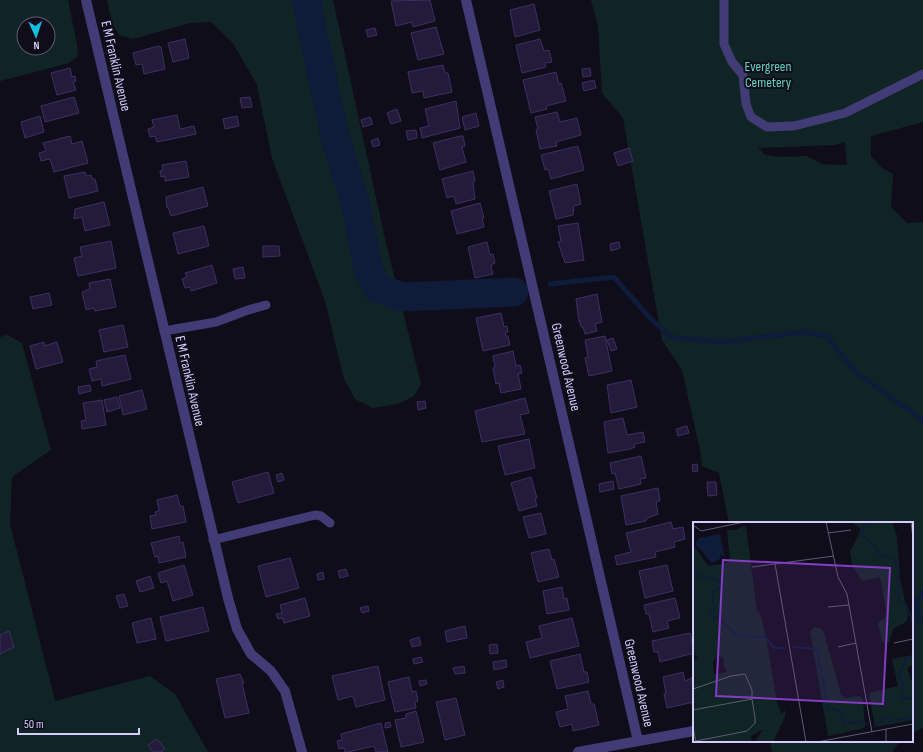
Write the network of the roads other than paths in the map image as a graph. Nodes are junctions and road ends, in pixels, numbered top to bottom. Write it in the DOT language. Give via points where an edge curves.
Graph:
graph roads {
  1 [pos="86,0"];
  2 [pos="466,0"];
  3 [pos="724,0"];
  4 [pos="923,74"];
  5 [pos="266,305"];
  6 [pos="164,332"];
  7 [pos="330,523"];
  8 [pos="213,540"];
  9 [pos="693,731"];
  10 [pos="638,741"];
  11 [pos="302,752"];
  12 [pos="578,752"];
  1 -- 6 [label="street, E M Franklin Avenue"];
  2 -- 10 [label="street, Greenwood Avenue"];
  3 -- 4 [label="lane" via="724,44 732,62 743,75 746,104 751,117 767,127 794,126 845,113"];
  5 -- 6 [label="lane" via="216,322"];
  6 -- 8 [label="street, E M Franklin Avenue"];
  7 -- 8 [label="lane" via="315,515"];
  8 -- 11 [label="street, E M Franklin Avenue" via="237,629 251,654 271,671 285,691"];
  9 -- 10 [label="street"];
  10 -- 12 [label="street"];
}
